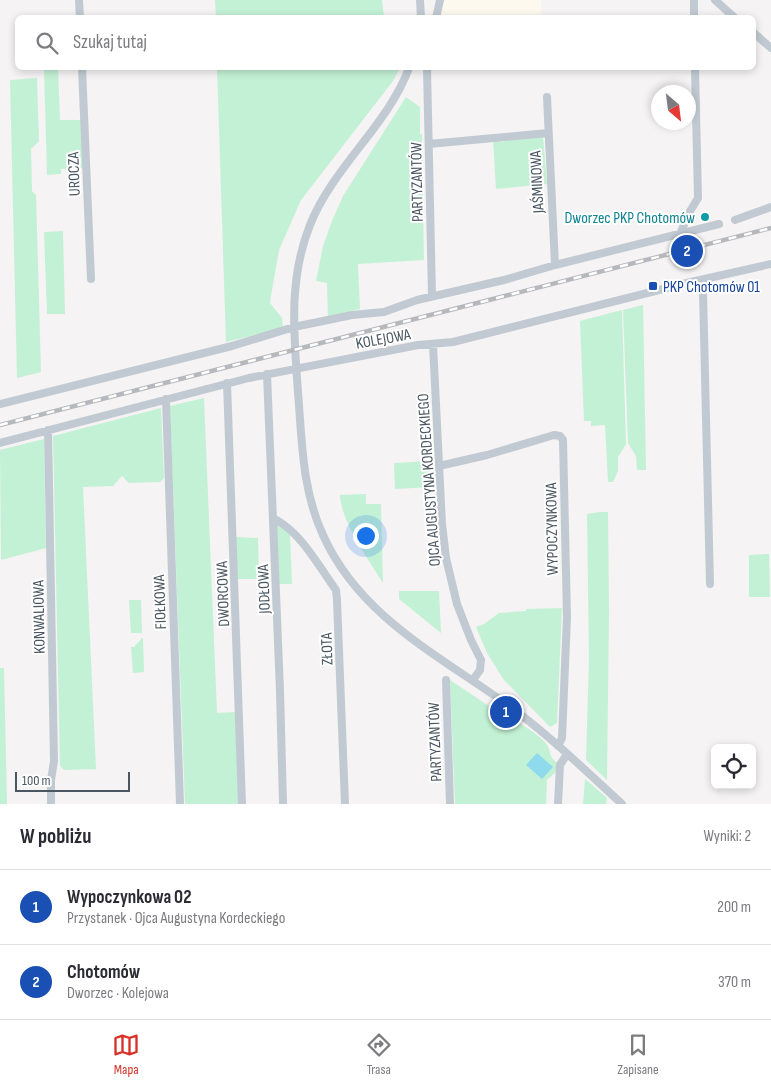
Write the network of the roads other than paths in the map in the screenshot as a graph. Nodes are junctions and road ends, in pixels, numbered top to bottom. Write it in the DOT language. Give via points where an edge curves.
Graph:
graph roads {
  1 [pos="79,0"];
  2 [pos="420,0"];
  3 [pos="440,0"];
  4 [pos="694,0"];
  5 [pos="715,0"];
  6 [pos="80,15"];
  7 [pos="421,15"];
  8 [pos="437,15"];
  9 [pos="694,15"];
  10 [pos="732,15"];
  11 [pos="756,35"];
  12 [pos="771,48"];
  13 [pos="82,70"];
  14 [pos="408,70"];
  15 [pos="427,70"];
  16 [pos="695,70"];
  17 [pos="547,97"];
  18 [pos="548,133"];
  19 [pos="429,144"];
  20 [pos="771,207"];
  21 [pos="736,220"];
  22 [pos="719,224"];
  23 [pos="680,234"];
  24 [pos="771,264"];
  25 [pos="555,265"];
  26 [pos="92,279"];
  27 [pos="700,280"];
  28 [pos="432,296"];
  29 [pos="433,345"];
  30 [pos="267,374"];
  31 [pos="227,383"];
  32 [pos="166,399"];
  33 [pos="0,404"];
  34 [pos="48,430"];
  35 [pos="0,443"];
  36 [pos="439,466"];
  37 [pos="273,518"];
  38 [pos="710,584"];
  39 [pos="446,680"];
  40 [pos="473,680"];
  41 [pos="558,746"];
  42 [pos="567,754"];
  43 [pos="52,804"];
  44 [pos="180,804"];
  45 [pos="242,804"];
  46 [pos="283,804"];
  47 [pos="345,804"];
  48 [pos="450,804"];
  49 [pos="558,804"];
  50 [pos="622,804"];
  1 -- 6 [label="street"];
  2 -- 7 [label="street"];
  3 -- 8 [label="street"];
  4 -- 9 [label="street"];
  5 -- 10 [label="street"];
  11 -- 12 [label="street"];
  13 -- 26 [label="street, UROCZA"];
  14 -- 40 [label="street" via="389,106 327,190 310,224 299,262 293,312 304,463 308,492 322,533 358,592 381,615"];
  15 -- 19 [label="street, PARTYZANTÓW"];
  16 -- 23 [label="street" via="698,196"];
  17 -- 18 [label="street, JAŚMINOWA"];
  18 -- 19 [label="street"];
  18 -- 25 [label="street, JAŚMINOWA"];
  19 -- 28 [label="street, PARTYZANTÓW"];
  20 -- 21 [label="street"];
  22 -- 23 [label="street, KOLEJOWA"];
  23 -- 25 [label="street, KOLEJOWA"];
  24 -- 27 [label="street, KOLEJOWA"];
  25 -- 28 [label="street, KOLEJOWA"];
  27 -- 29 [label="street, KOLEJOWA"];
  27 -- 38 [label="street" via="703,292"];
  28 -- 33 [label="street, KOLEJOWA" via="384,312 294,327"];
  29 -- 30 [label="street, KOLEJOWA" via="418,345"];
  29 -- 36 [label="street, OJCA AUGUSTYNA KORDECKIEGO"];
  30 -- 31 [label="street, KOLEJOWA"];
  30 -- 37 [label="street, JODŁOWA"];
  31 -- 32 [label="street, KOLEJOWA"];
  31 -- 45 [label="street, DWORCOWA"];
  32 -- 34 [label="street, KOLEJOWA"];
  32 -- 44 [label="street, FIOŁKOWA"];
  34 -- 35 [label="street, KOLEJOWA"];
  34 -- 43 [label="street, KONWALIOWA"];
  36 -- 40 [label="street, OJCA AUGUSTYNA KORDECKIEGO" via="442,524 451,584 482,664"];
  36 -- 41 [label="street, WYPOCZYNKOWA" via="554,436 563,440 567,617 562,738"];
  37 -- 46 [label="street, JODŁOWA"];
  37 -- 47 [label="street, ZŁOTA" via="295,534 336,590"];
  39 -- 48 [label="street, PARTYZANTÓW"];
  40 -- 41 [label="street"];
  41 -- 42 [label="street"];
  42 -- 49 [label="street" via="560,765"];
  42 -- 50 [label="street"];
}
